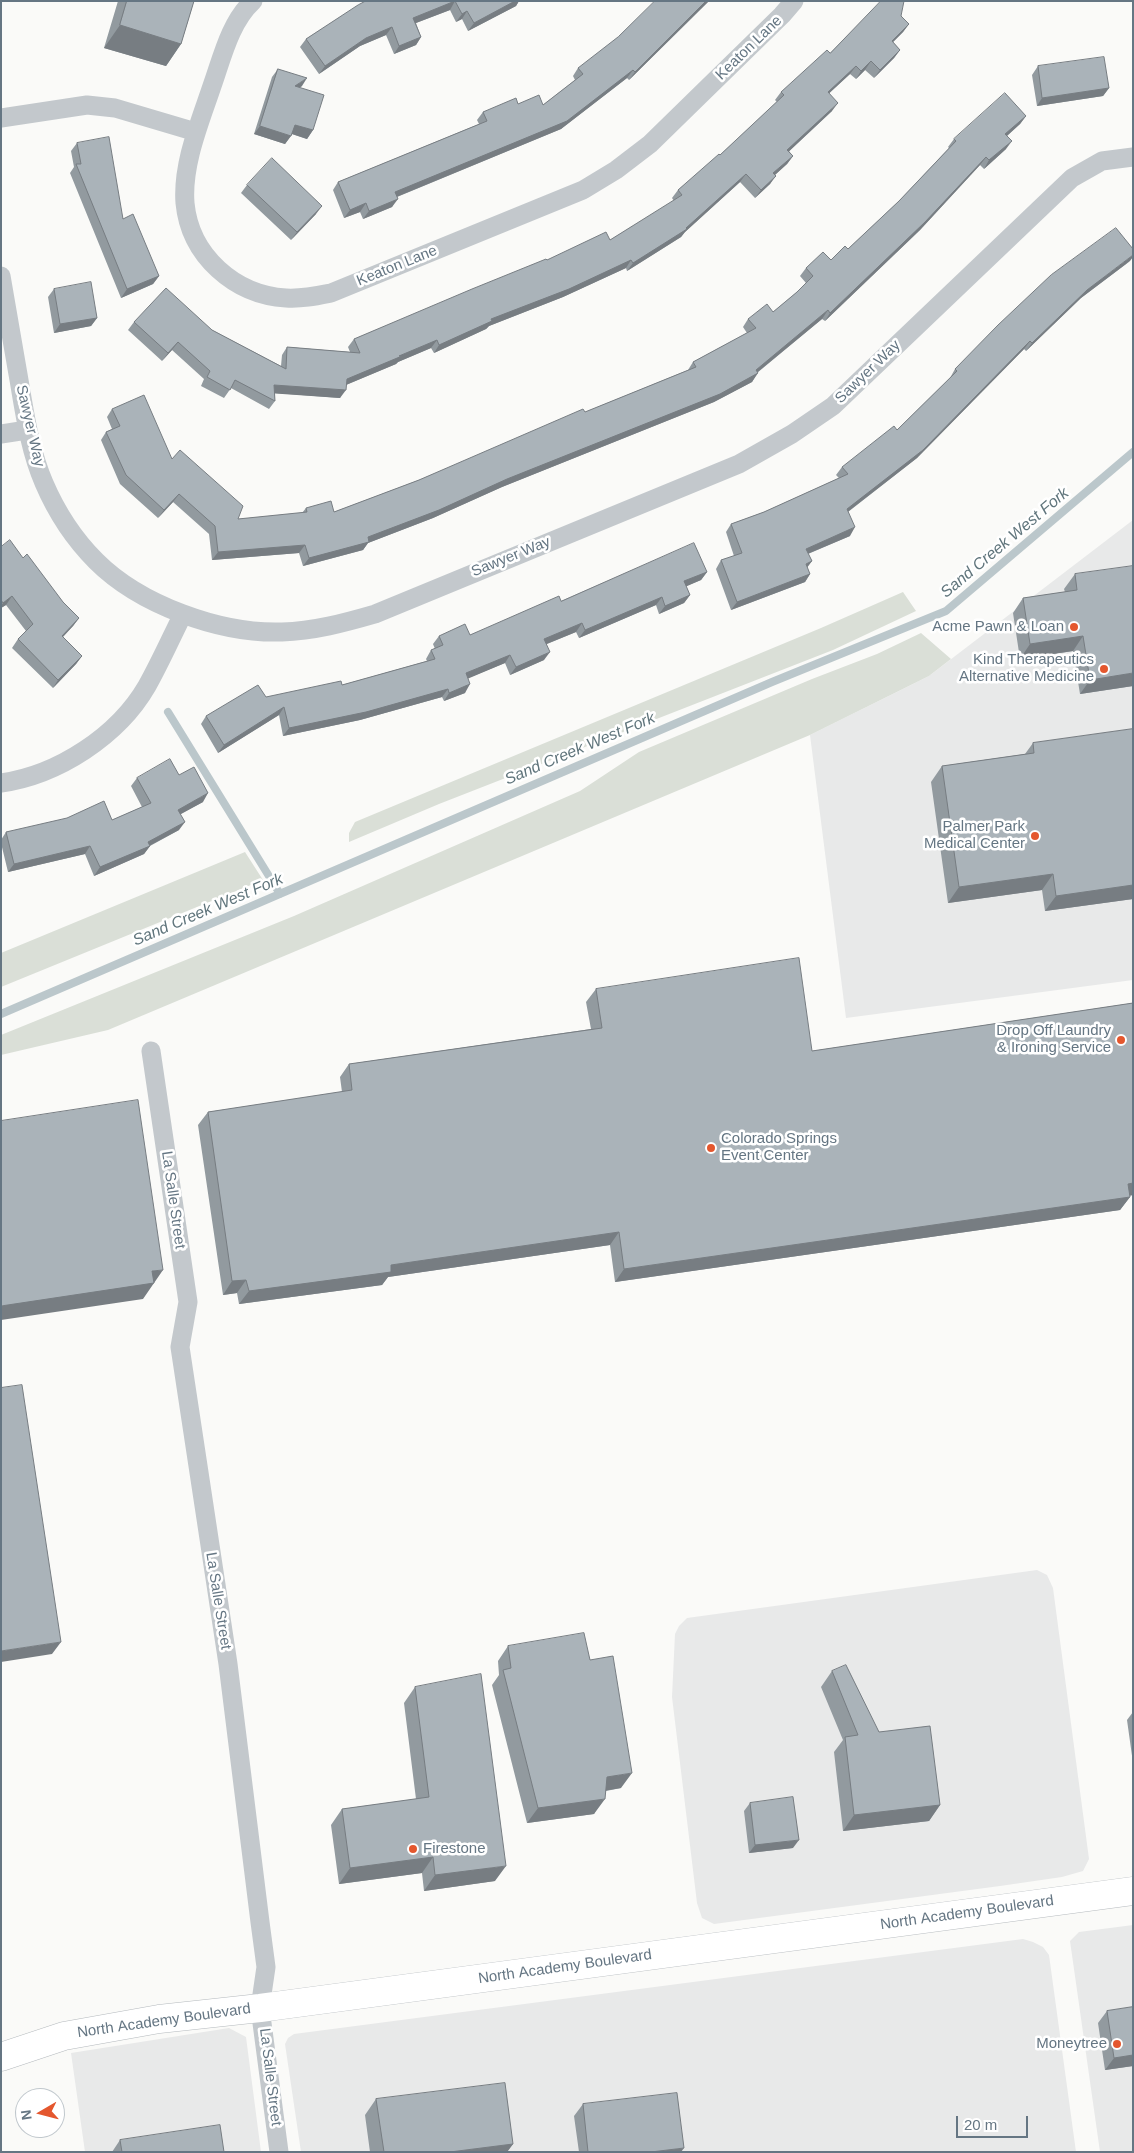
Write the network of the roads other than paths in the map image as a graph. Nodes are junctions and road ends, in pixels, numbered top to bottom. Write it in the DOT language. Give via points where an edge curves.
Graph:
graph roads {
  1 [pos="253,1"];
  2 [pos="794,1"];
  3 [pos="1,118"];
  4 [pos="196,132"];
  5 [pos="1133,157"];
  6 [pos="1,276"];
  7 [pos="27,430"];
  8 [pos="1,434"];
  9 [pos="183,614"];
  10 [pos="1,782"];
  11 [pos="151,1051"];
  12 [pos="1133,1891"];
  13 [pos="260,2008"];
  14 [pos="1,2057"];
  15 [pos="279,2152"];
  1 -- 4 [label="street, Keaton Lane" via="230,34"];
  2 -- 4 [label="street, Keaton Lane" via="650,144 616,170 583,190 308,298 264,295 244,287 210,262 196,243 185,203"];
  3 -- 4 [label="street" via="86,105 115,108"];
  5 -- 9 [label="street, Sawyer Way" via="1102,161 1072,178 833,406 792,434 738,464 374,614 332,626 281,632 234,629"];
  6 -- 7 [label="street, Sawyer Way"];
  7 -- 8 [label="street"];
  7 -- 9 [label="street, Sawyer Way" via="44,482 67,527 78,541 96,562 132,590"];
  9 -- 10 [label="street" via="146,688 120,721 84,751 45,770"];
  11 -- 13 [label="street, La Salle Street" via="188,1302 180,1346 228,1664 266,1967"];
  12 -- 13 [label="highway, North Academy Boulevard"];
  13 -- 14 [label="highway, North Academy Boulevard" via="159,2019 73,2034"];
  13 -- 15 [label="street, La Salle Street"];
}
